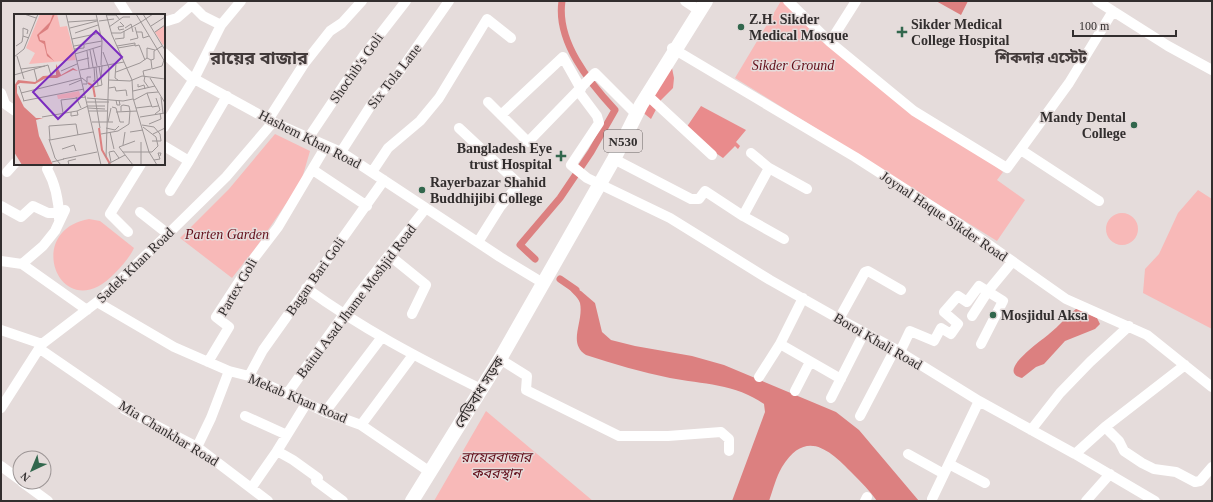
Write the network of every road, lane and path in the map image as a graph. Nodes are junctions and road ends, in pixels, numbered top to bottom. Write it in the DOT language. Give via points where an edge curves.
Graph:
graph roads {
  1 [pos="119,1"];
  2 [pos="241,1"];
  3 [pos="362,1"];
  4 [pos="406,1"];
  5 [pos="449,1"];
  6 [pos="685,1"];
  7 [pos="788,1"];
  8 [pos="856,1"];
  9 [pos="1097,1"];
  10 [pos="703,6"];
  11 [pos="1113,11"];
  12 [pos="127,14"];
  13 [pos="165,22"];
  14 [pos="221,25"];
  15 [pos="511,38"];
  16 [pos="830,42"];
  17 [pos="674,48"];
  18 [pos="166,58"];
  19 [pos="1212,70"];
  20 [pos="194,79"];
  21 [pos="584,85"];
  22 [pos="1,94"];
  23 [pos="647,94"];
  24 [pos="227,96"];
  25 [pos="488,102"];
  26 [pos="14,110"];
  27 [pos="636,114"];
  28 [pos="501,116"];
  29 [pos="270,121"];
  30 [pos="165,125"];
  31 [pos="460,128"];
  32 [pos="309,137"];
  33 [pos="326,146"];
  34 [pos="165,147"];
  35 [pos="1021,150"];
  36 [pos="340,152"];
  37 [pos="751,153"];
  38 [pos="712,155"];
  39 [pos="614,158"];
  40 [pos="188,161"];
  41 [pos="14,164"];
  42 [pos="49,165"];
  43 [pos="140,165"];
  44 [pos="769,168"];
  45 [pos="313,170"];
  46 [pos="6,172"];
  47 [pos="372,172"];
  48 [pos="384,180"];
  49 [pos="594,180"];
  50 [pos="807,188"];
  51 [pos="170,191"];
  52 [pos="1099,201"];
  53 [pos="1,206"];
  54 [pos="367,206"];
  55 [pos="426,208"];
  56 [pos="140,212"];
  57 [pos="61,214"];
  58 [pos="743,216"];
  59 [pos="128,232"];
  60 [pos="168,234"];
  61 [pos="784,239"];
  62 [pos="478,242"];
  63 [pos="389,256"];
  64 [pos="1,261"];
  65 [pos="1012,262"];
  66 [pos="22,264"];
  67 [pos="543,283"];
  68 [pos="306,288"];
  69 [pos="901,290"];
  70 [pos="988,291"];
  71 [pos="803,298"];
  72 [pos="97,302"];
  73 [pos="87,310"];
  74 [pos="412,314"];
  75 [pos="343,315"];
  76 [pos="972,316"];
  77 [pos="839,320"];
  78 [pos="1129,326"];
  79 [pos="1,330"];
  80 [pos="864,333"];
  81 [pos="382,337"];
  82 [pos="780,344"];
  83 [pos="981,344"];
  84 [pos="41,346"];
  85 [pos="897,350"];
  86 [pos="413,354"];
  87 [pos="500,359"];
  88 [pos="208,362"];
  89 [pos="810,362"];
  90 [pos="1185,365"];
  91 [pos="229,371"];
  92 [pos="249,376"];
  93 [pos="759,377"];
  94 [pos="841,379"];
  95 [pos="1212,387"];
  96 [pos="481,388"];
  97 [pos="795,392"];
  98 [pos="287,394"];
  99 [pos="831,398"];
  100 [pos="979,401"];
  101 [pos="306,404"];
  102 [pos="1,408"];
  103 [pos="325,412"];
  104 [pos="245,416"];
  105 [pos="860,416"];
  106 [pos="362,425"];
  107 [pos="1105,427"];
  108 [pos="1031,430"];
  109 [pos="287,435"];
  110 [pos="197,447"];
  111 [pos="277,451"];
  112 [pos="729,451"];
  113 [pos="908,454"];
  114 [pos="1075,454"];
  115 [pos="949,464"];
  116 [pos="1,466"];
  117 [pos="1212,467"];
  118 [pos="430,472"];
  119 [pos="12,474"];
  120 [pos="944,474"];
  121 [pos="1110,474"];
  122 [pos="985,483"];
  123 [pos="252,487"];
  124 [pos="33,490"];
  125 [pos="932,499"];
  126 [pos="1149,500"];
  127 [pos="48,501"];
  128 [pos="268,501"];
  129 [pos="343,501"];
  130 [pos="412,501"];
  131 [pos="1086,501"];
  1 -- 12 [label="street"];
  2 -- 14 [label="street"];
  3 -- 29 [label="street, Sadek Khan Road" via="342,23 330,31 304,64"];
  4 -- 32 [label="street, Shochib's Goli" via="364,55"];
  5 -- 36 [label="street, Six Tola Lane" via="398,74 375,99"];
  6 -- 10 [label="street"];
  7 -- 16 [label="street"];
  8 -- 16 [label="street"];
  9 -- 11 [label="street"];
  10 -- 17 [label="highway, N530"];
  11 -- 19 [label="street"];
  11 -- 35 [label="street" via="1069,83"];
  13 -- 14 [label="street" via="177,18 192,5 203,16"];
  14 -- 20 [label="street"];
  15 -- 47 [label="street" via="487,19 439,98 420,121 388,148"];
  16 -- 35 [label="street" via="914,111 1007,168"];
  17 -- 23 [label="highway, N530"];
  17 -- 65 [label="street, Joynal Haque Sikder Road" via="855,157 961,225"];
  18 -- 20 [label="street, Hashem Khan Road"];
  20 -- 24 [label="street, Hashem Khan Road"];
  20 -- 30 [label="street"];
  21 -- 27 [label="street" via="596,73"];
  21 -- 28 [label="street" via="528,142"];
  21 -- 28 [label="street" via="563,57"];
  21 -- 49 [label="street, Boroi Khali Road" via="599,123 572,165"];
  22 -- 26 [label="street" via="5,104"];
  23 -- 27 [label="highway, N530"];
  23 -- 38 [label="street"];
  24 -- 29 [label="street, Hashem Khan Road"];
  24 -- 40 [label="street"];
  25 -- 28 [label="street"];
  27 -- 39 [label="highway, N530"];
  29 -- 32 [label="street, Hashem Khan Road"];
  29 -- 60 [label="street, Sadek Khan Road" via="226,176"];
  31 -- 62 [label="street" via="519,184 500,207"];
  32 -- 33 [label="street, Hashem Khan Road"];
  33 -- 36 [label="street, Hashem Khan Road"];
  33 -- 45 [label="street, Partex Goli"];
  34 -- 40 [label="street"];
  35 -- 52 [label="street"];
  36 -- 47 [label="street, Hashem Khan Road"];
  37 -- 44 [label="street"];
  39 -- 49 [label="highway, N530"];
  39 -- 58 [label="street" via="691,199 699,200 705,191"];
  40 -- 51 [label="street"];
  41 -- 46 [label="street"];
  42 -- 57 [label="street" via="47,169 53,179"];
  43 -- 59 [label="street" via="110,214"];
  44 -- 50 [label="street"];
  44 -- 58 [label="street"];
  45 -- 54 [label="street"];
  45 -- 88 [label="street, Partex Goli" via="282,221 216,317 229,328"];
  47 -- 48 [label="street, Hashem Khan Road"];
  48 -- 54 [label="street, Bagan Bari Goli"];
  48 -- 55 [label="street, Hashem Khan Road"];
  49 -- 67 [label="highway, N530"];
  49 -- 71 [label="street, Boroi Khali Road" via="670,218"];
  53 -- 57 [label="street" via="21,217 33,206 48,213"];
  54 -- 68 [label="street, Bagan Bari Goli"];
  55 -- 62 [label="street, Hashem Khan Road"];
  55 -- 63 [label="street, Baitul Asad Jhame Moshjid Road"];
  56 -- 60 [label="street"];
  57 -- 66 [label="street" via="55,231 43,246"];
  58 -- 61 [label="street"];
  60 -- 72 [label="street, Sadek Khan Road"];
  62 -- 67 [label="street, Hashem Khan Road"];
  63 -- 74 [label="street" via="426,285"];
  63 -- 75 [label="street, Baitul Asad Jhame Moshjid Road"];
  64 -- 66 [label="street"];
  65 -- 70 [label="street"];
  65 -- 78 [label="street, Joynal Haque Sikder Road" via="1066,299"];
  66 -- 73 [label="street"];
  67 -- 87 [label="highway, বেড়িবাধ সড়ক / N530"];
  68 -- 75 [label="street"];
  68 -- 92 [label="street, Bagan Bari Goli" via="263,350"];
  69 -- 77 [label="street" via="868,271 865,272"];
  70 -- 76 [label="street"];
  70 -- 83 [label="street" via="1003,301"];
  70 -- 85 [label="street" via="979,286 967,302 957,296 944,312 958,324 951,334 941,328 933,341 910,331"];
  71 -- 77 [label="street, Boroi Khali Road"];
  71 -- 82 [label="street"];
  72 -- 73 [label="street, Sadek Khan Road"];
  72 -- 88 [label="street, Mekab Khan Road" via="157,338"];
  73 -- 84 [label="street, Sadek Khan Road"];
  75 -- 81 [label="street"];
  75 -- 98 [label="street, Baitul Asad Jhame Moshjid Road"];
  77 -- 80 [label="street, Boroi Khali Road"];
  78 -- 90 [label="street, Joynal Haque Sikder Road" via="1147,335"];
  78 -- 108 [label="street" via="1060,393"];
  79 -- 84 [label="street, Mia Chankhar Road"];
  80 -- 85 [label="street, Boroi Khali Road"];
  80 -- 94 [label="street"];
  81 -- 86 [label="street"];
  81 -- 103 [label="street"];
  82 -- 89 [label="street"];
  82 -- 93 [label="street"];
  84 -- 102 [label="street, Sadek Khan Road"];
  84 -- 110 [label="street, Mia Chankhar Road" via="139,418"];
  85 -- 100 [label="street, Boroi Khali Road"];
  85 -- 105 [label="street"];
  86 -- 96 [label="street"];
  86 -- 106 [label="street"];
  87 -- 96 [label="highway, বেড়িবাধ সড়ক / N530"];
  87 -- 112 [label="street" via="527,376 526,390 620,436 721,432 730,439"];
  88 -- 91 [label="street, Mekab Khan Road"];
  89 -- 94 [label="street"];
  89 -- 97 [label="street"];
  90 -- 95 [label="street, Joynal Haque Sikder Road"];
  90 -- 107 [label="street"];
  91 -- 92 [label="street, Mekab Khan Road"];
  91 -- 110 [label="street"];
  92 -- 98 [label="street, Mekab Khan Road"];
  94 -- 99 [label="street"];
  96 -- 118 [label="highway, বেড়িবাধ সড়ক / N530"];
  98 -- 101 [label="street, Mekab Khan Road"];
  100 -- 108 [label="street, Boroi Khali Road"];
  100 -- 115 [label="street"];
  101 -- 103 [label="street, Mekab Khan Road"];
  101 -- 109 [label="street"];
  103 -- 106 [label="street, Mekab Khan Road"];
  104 -- 109 [label="street"];
  106 -- 118 [label="street, Mekab Khan Road"];
  107 -- 114 [label="street"];
  107 -- 117 [label="street" via="1119,441 1124,451 1148,467 1176,472 1195,482 1200,481"];
  108 -- 114 [label="street, Boroi Khali Road"];
  109 -- 111 [label="street"];
  110 -- 123 [label="street, Mia Chankhar Road"];
  111 -- 123 [label="street"];
  111 -- 129 [label="street" via="318,478 316,480"];
  113 -- 120 [label="street"];
  114 -- 121 [label="street, Boroi Khali Road"];
  115 -- 120 [label="street"];
  115 -- 122 [label="street"];
  116 -- 119 [label="street"];
  118 -- 130 [label="highway, বেড়িবাধ সড়ক / N530"];
  120 -- 125 [label="street"];
  121 -- 126 [label="street, Boroi Khali Road"];
  121 -- 131 [label="street"];
  123 -- 128 [label="street, Mia Chankhar Road"];
  124 -- 127 [label="street"];
}
